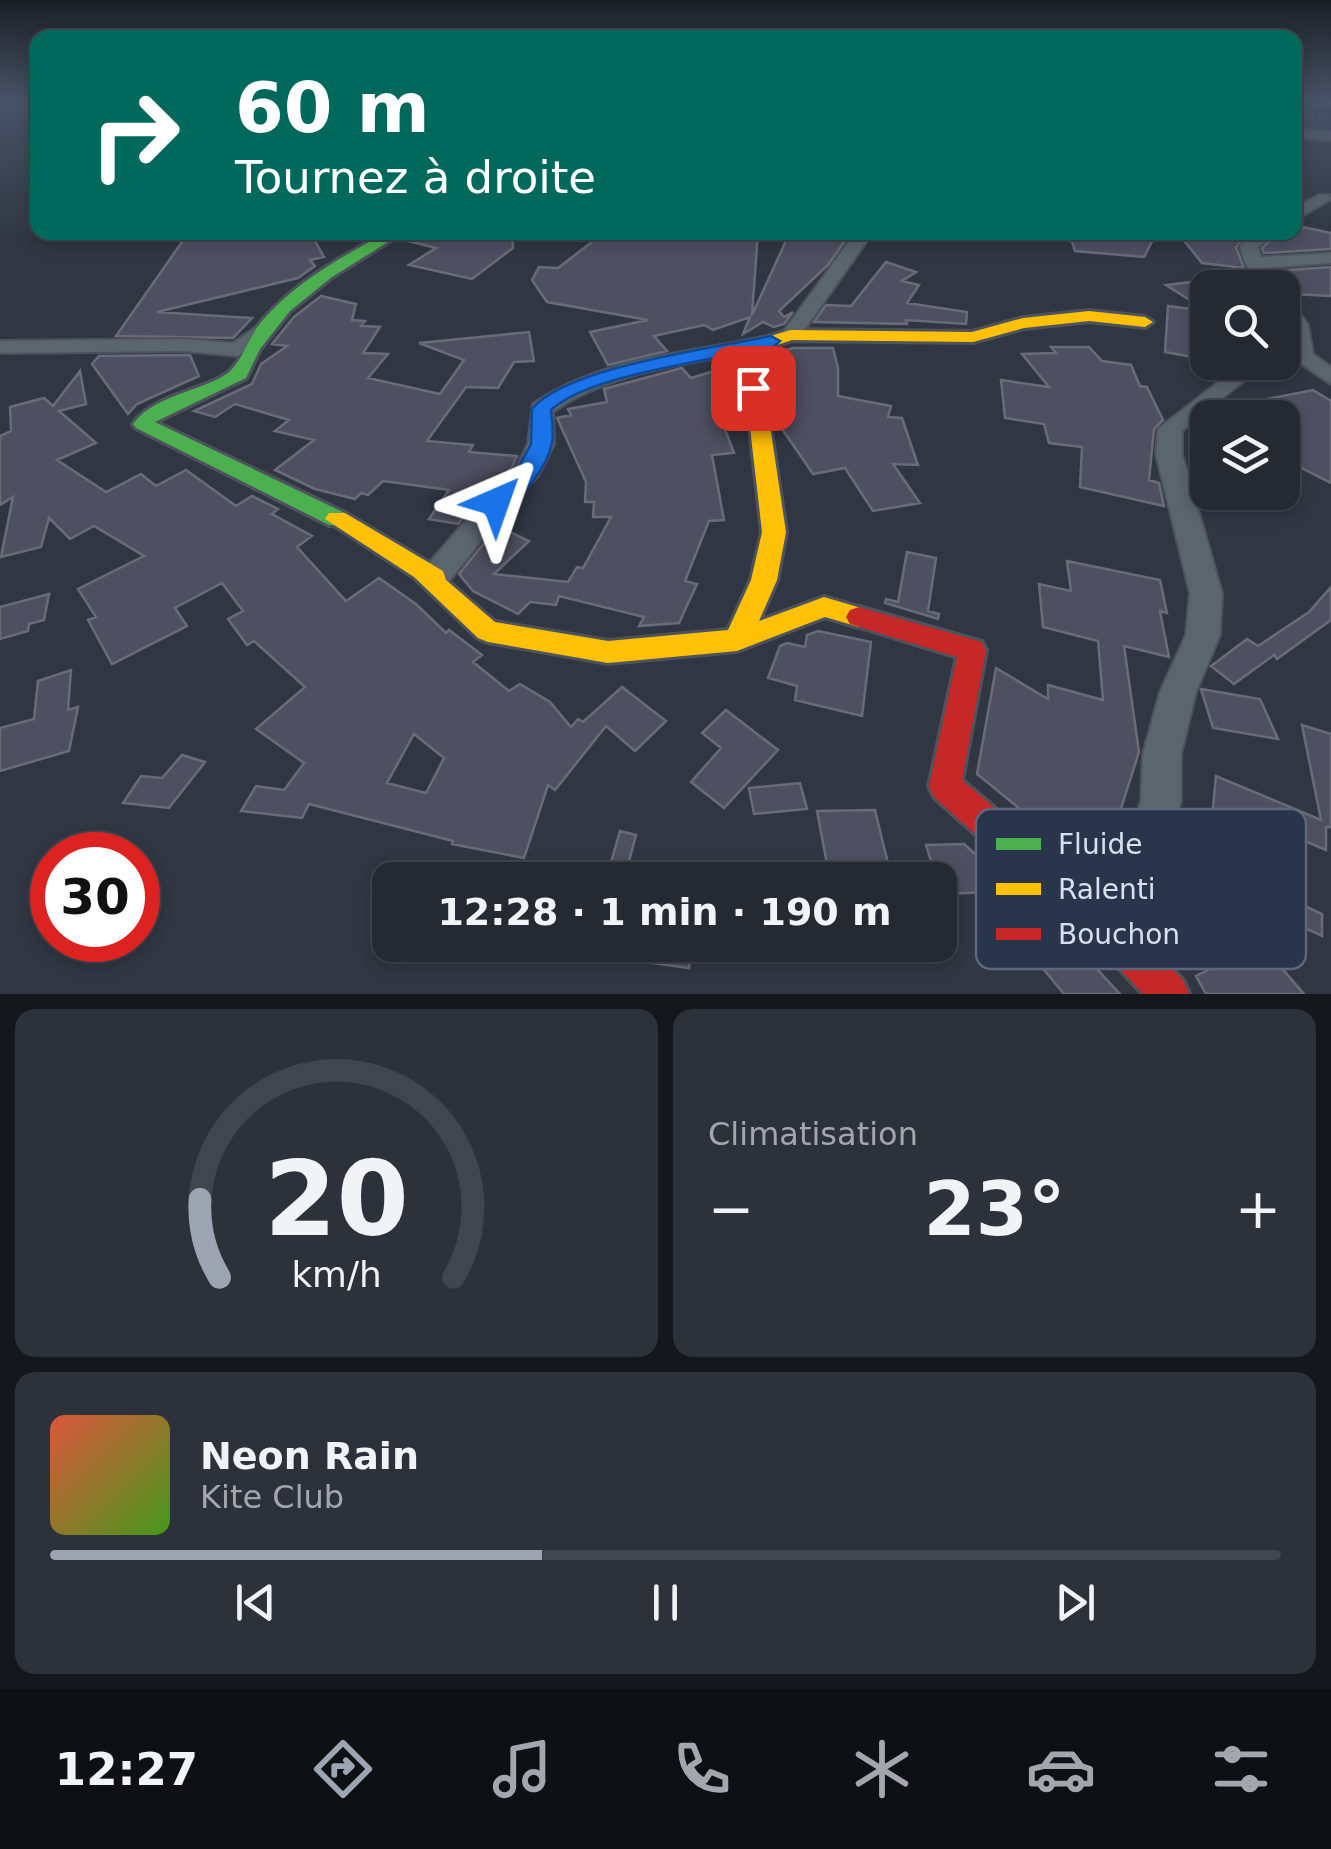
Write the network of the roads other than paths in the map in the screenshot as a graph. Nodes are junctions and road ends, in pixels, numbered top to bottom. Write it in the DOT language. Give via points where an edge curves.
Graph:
graph roads {
  1 [pos="1324,198"];
  2 [pos="1302,211"];
  3 [pos="385,240"];
  4 [pos="859,240"];
  5 [pos="1256,240"];
  6 [pos="1331,258"];
  7 [pos="1254,263"];
  8 [pos="1259,270"];
  9 [pos="272,321"];
  10 [pos="1146,322"];
  11 [pos="781,338"];
  12 [pos="0,347"];
  13 [pos="1300,362"];
  14 [pos="1331,376"];
  15 [pos="1231,380"];
  16 [pos="434,578"];
  17 [pos="737,640"];
  18 [pos="1159,809"];
  19 [pos="976,814"];
  20 [pos="1145,969"];
  21 [pos="1169,994"];
  1 -- 2 [label="street"];
  3 -- 9 [label="street" via="301,290"];
  4 -- 11 [label="street"];
  5 -- 7 [label="street" via="1249,246"];
  6 -- 7 [label="street"];
  7 -- 8 [label="street"];
  9 -- 12 [label="street" via="238,350"];
  9 -- 16 [label="street" via="244,353 239,374 151,414 144,424 351,526"];
  10 -- 11 [label="street" via="1090,316 972,337"];
  11 -- 16 [label="street" via="558,393 542,409 541,444 526,476"];
  11 -- 17 [label="street" via="751,358 774,532 764,580"];
  13 -- 14 [label="street"];
  15 -- 18 [label="street" via="1170,429 1168,454 1206,594 1204,634 1162,754"];
  16 -- 17 [label="street" via="426,577 488,632 608,652"];
  17 -- 19 [label="street" via="824,607 972,650 944,786"];
  20 -- 21 [label="street"];
}
